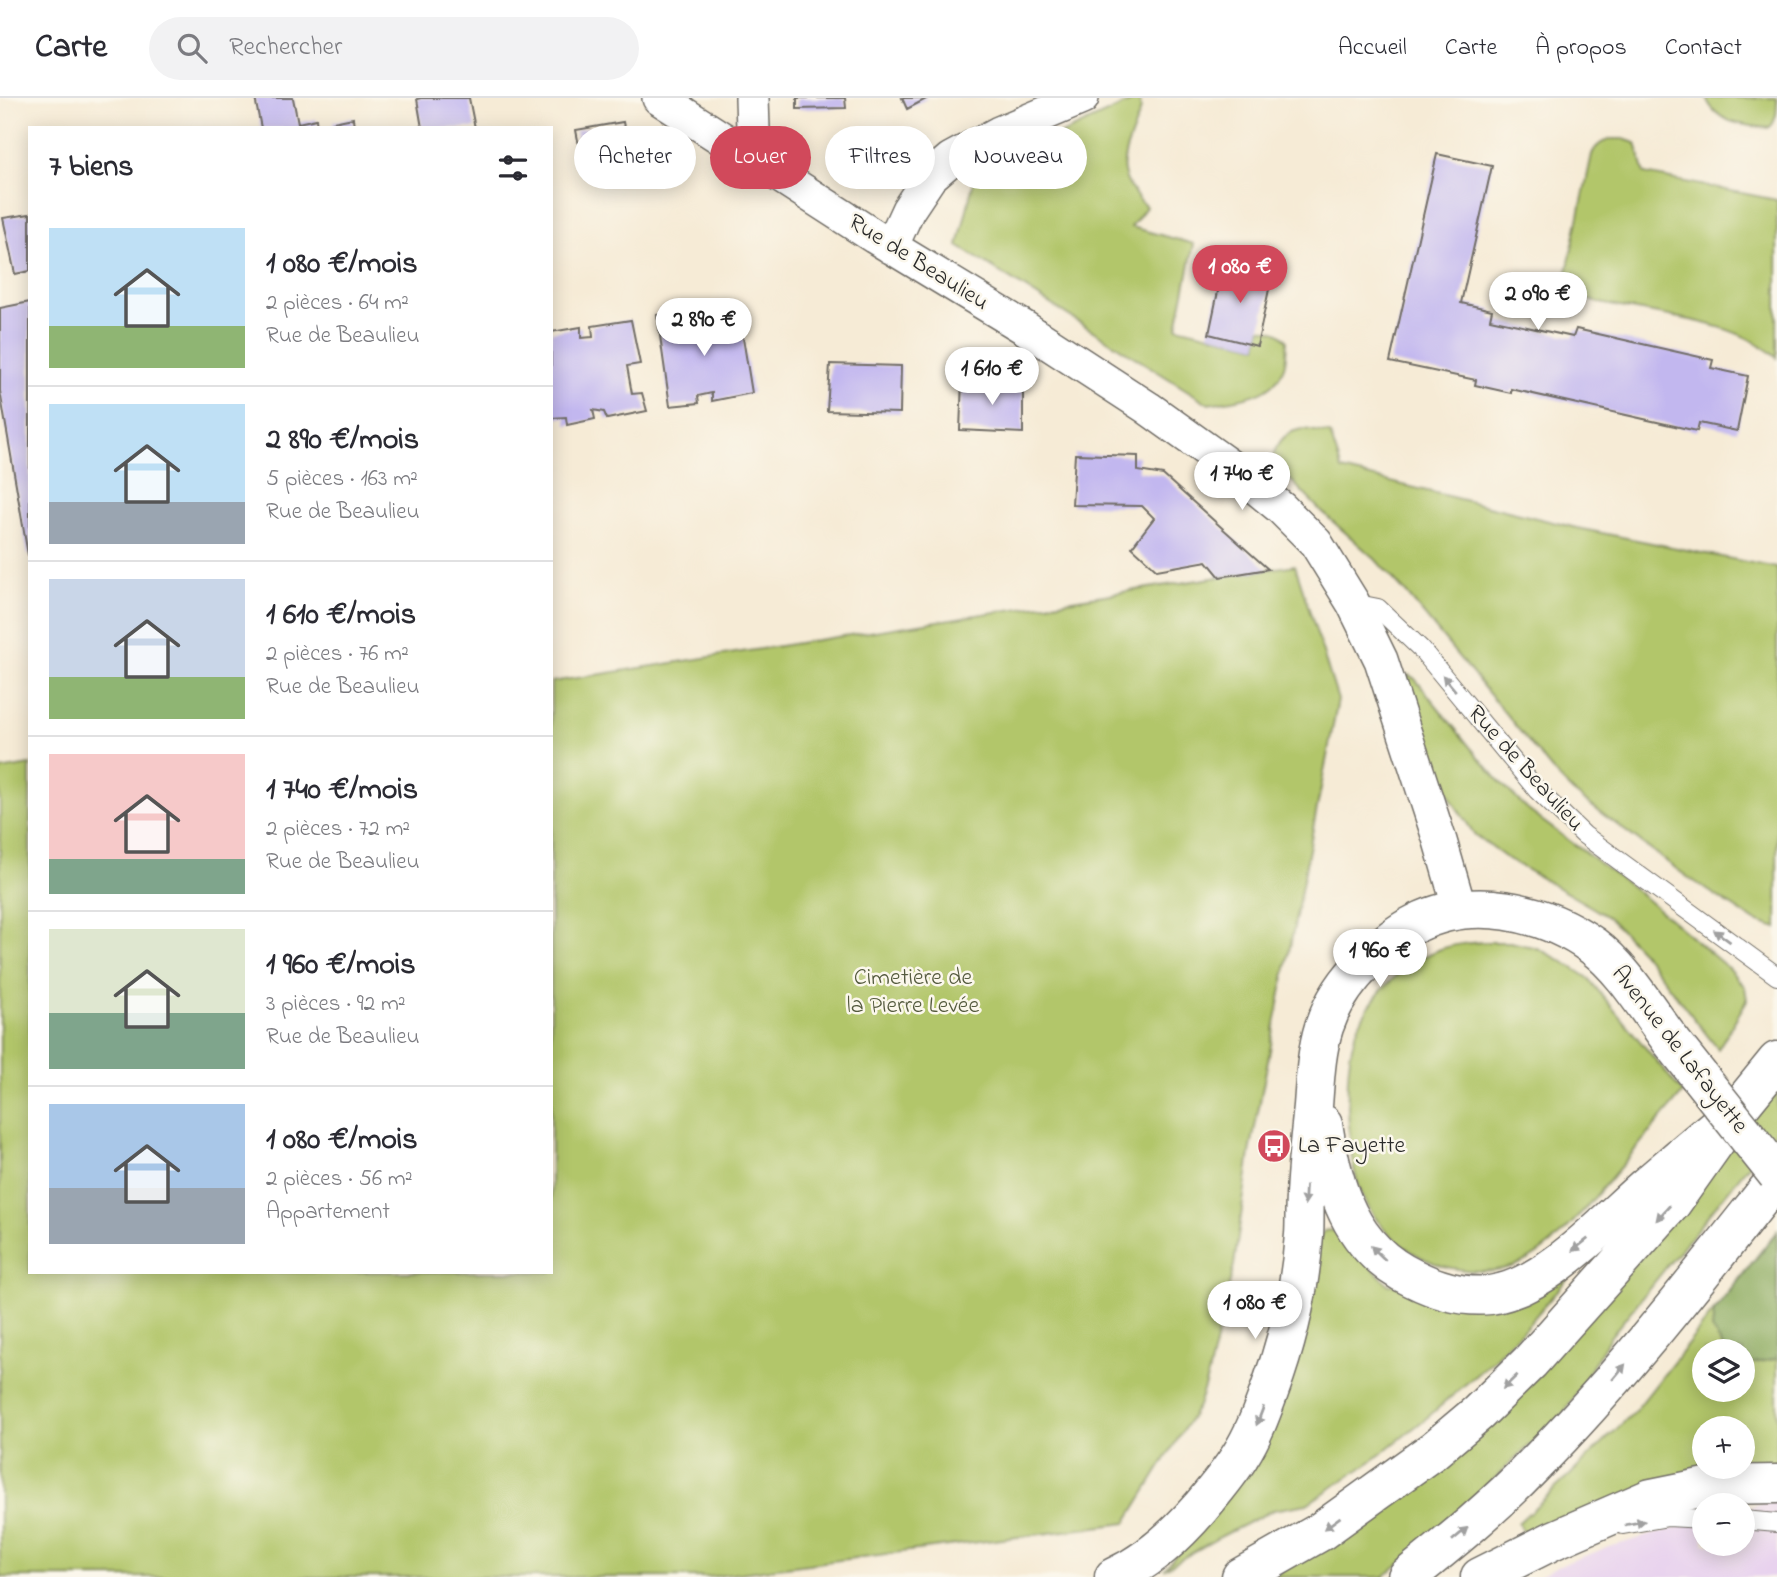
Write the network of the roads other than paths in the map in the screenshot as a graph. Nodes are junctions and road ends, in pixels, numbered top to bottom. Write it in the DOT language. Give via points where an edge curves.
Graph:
graph roads {
  1 [pos="659,98"];
  2 [pos="752,98"];
  3 [pos="1082,98"];
  4 [pos="753,126"];
  5 [pos="710,131"];
  6 [pos="801,189"];
  7 [pos="891,247"];
  8 [pos="1353,603"];
  9 [pos="1460,910"];
  10 [pos="1777,976"];
  11 [pos="1777,1061"];
  12 [pos="1315,1078"];
  13 [pos="1742,1104"];
  14 [pos="1777,1176"];
  15 [pos="1777,1484"];
  16 [pos="1692,1518"];
  17 [pos="1755,1521"];
  18 [pos="1777,1523"];
  19 [pos="1568,1535"];
  20 [pos="1114,1577"];
  21 [pos="1241,1577"];
  22 [pos="1407,1577"];
  23 [pos="1480,1577"];
  1 -- 5 [label="street, Rue de Beaulieu"];
  2 -- 4 [label="street"];
  3 -- 7 [label="street" via="951,159 930,177"];
  6 -- 7 [label="street, Rue de Beaulieu"];
  7 -- 8 [label="street, Rue de Beaulieu" via="1025,328 1232,468 1316,542"];
  8 -- 9 [label="street, Rue de Beaulieu" via="1381,660"];
  10 -- 8 [label="lane, Rue de Beaulieu, one-way" via="1584,835 1537,790 1421,649 1378,608"];
  9 -- 12 [label="street, Avenue de Lafayette" via="1415,923 1357,970 1332,1007"];
  9 -- 14 [label="street, Avenue de Lafayette, bridge" via="1533,916 1596,948"];
  11 -- 13 [label="street"];
  13 -- 12 [label="street, one-way" via="1541,1276 1491,1294 1469,1295 1402,1273 1360,1234 1338,1192"];
  12 -- 20 [label="street, one-way" via="1298,1287 1292,1322 1256,1427 1229,1473 1191,1518 1161,1548"];
  13 -- 21 [label="street, one-way" via="1672,1203 1530,1362 1478,1413 1320,1532"];
  22 -- 14 [label="street, one-way" via="1476,1520 1576,1422"];
  15 -- 19 [label="street" via="1715,1485 1668,1494 1634,1504"];
  19 -- 16 [label="lane, one-way" via="1668,1517"];
  17 -- 18 [label="lane"];
  19 -- 23 [label="street"];
}
